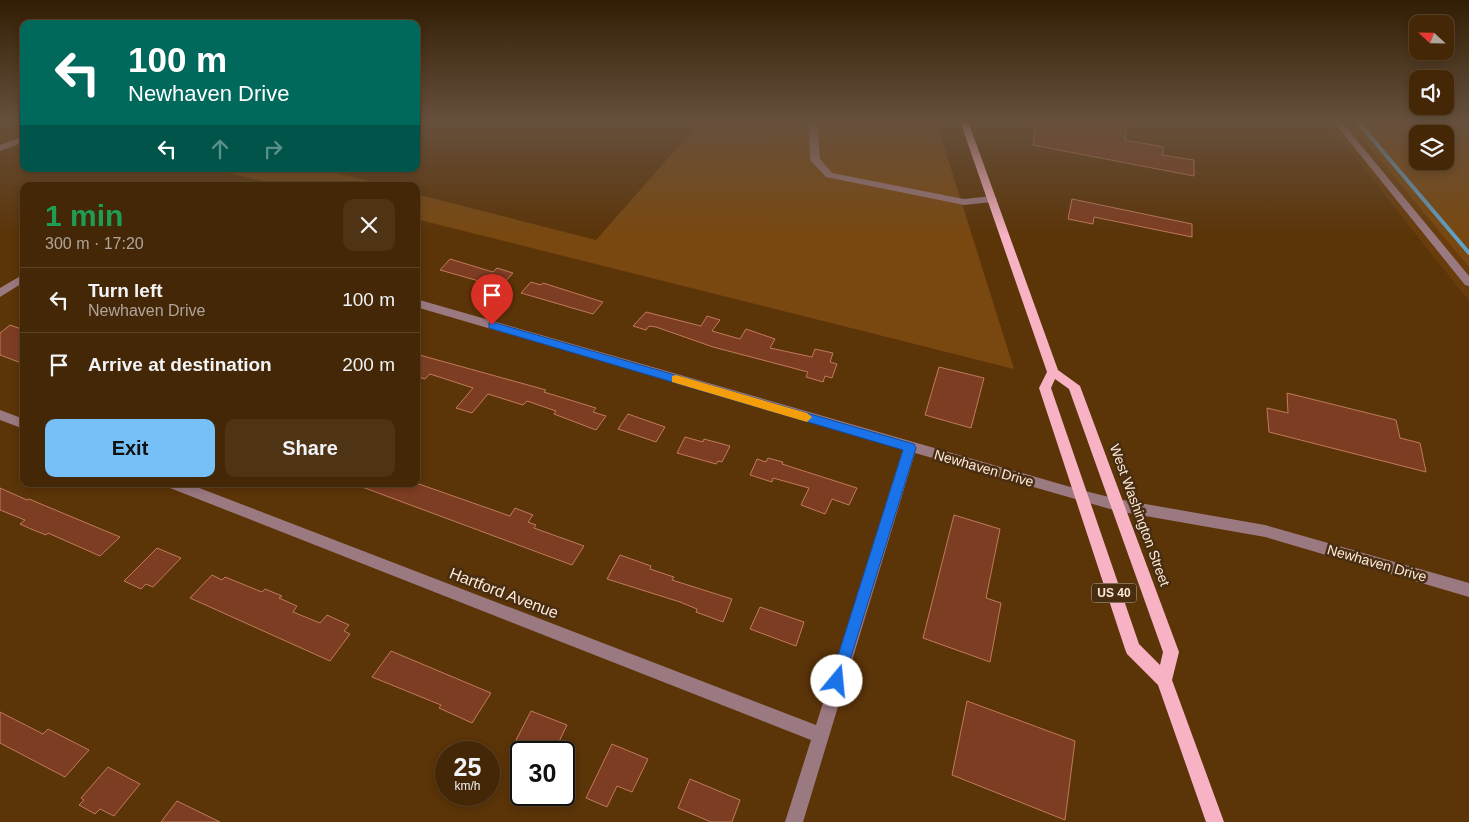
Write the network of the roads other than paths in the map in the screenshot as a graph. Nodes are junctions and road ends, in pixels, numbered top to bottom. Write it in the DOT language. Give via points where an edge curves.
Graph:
graph roads {
  1 [pos="815,159"];
  2 [pos="978,159"];
  3 [pos="1368,159"];
  4 [pos="992,199"];
  5 [pos="20,280"];
  6 [pos="1469,283"];
  7 [pos="0,292"];
  8 [pos="420,304"];
  9 [pos="1053,372"];
  10 [pos="0,415"];
  11 [pos="20,422"];
  12 [pos="910,448"];
  13 [pos="183,487"];
  14 [pos="1081,496"];
  15 [pos="1117,505"];
  16 [pos="1469,590"];
  17 [pos="1164,680"];
  18 [pos="820,735"];
  19 [pos="794,822"];
  20 [pos="1215,822"];
  1 -- 4 [label="street" via="829,175 964,202"];
  2 -- 4 [label="main road"];
  3 -- 6 [label="street"];
  4 -- 9 [label="main road"];
  5 -- 7 [label="street"];
  8 -- 12 [label="street, Newhaven Drive"];
  9 -- 14 [label="main road, US 40" via="1045,388"];
  9 -- 15 [label="main road, West Washington Street / US 40" via="1074,386"];
  10 -- 11 [label="street"];
  12 -- 14 [label="street, Newhaven Drive"];
  12 -- 18 [label="street"];
  13 -- 18 [label="street, Hartford Avenue"];
  14 -- 15 [label="street, Newhaven Drive"];
  14 -- 17 [label="main road, US 40" via="1133,649"];
  15 -- 16 [label="street, Newhaven Drive" via="1265,531"];
  15 -- 17 [label="main road, West Washington Street / US 40" via="1171,652"];
  17 -- 20 [label="main road, US 40"];
  18 -- 19 [label="street"];
}
